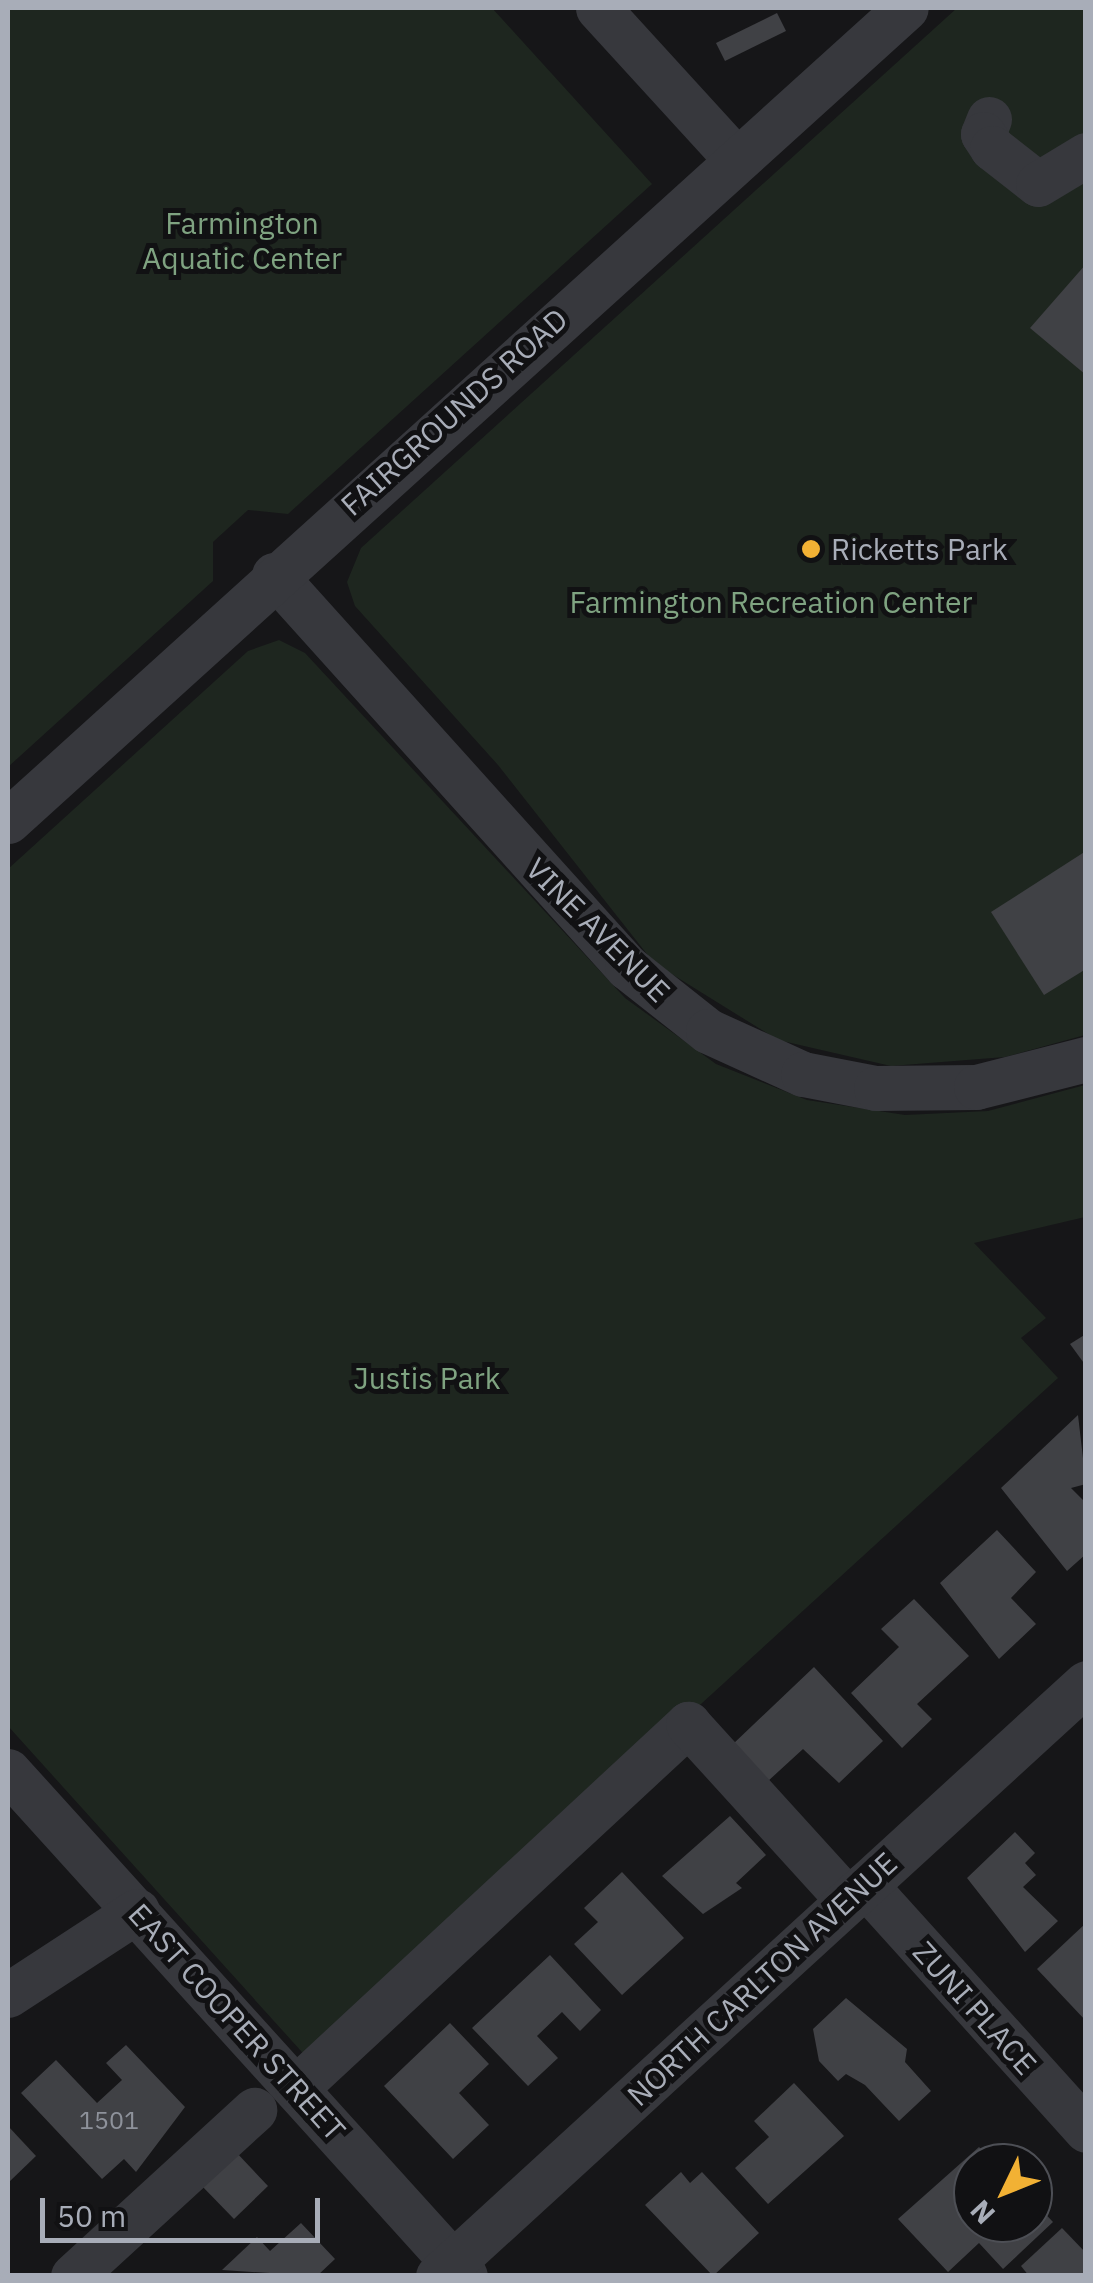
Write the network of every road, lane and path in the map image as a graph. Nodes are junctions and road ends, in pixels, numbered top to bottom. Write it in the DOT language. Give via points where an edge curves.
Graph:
graph roads {
  1 [pos="598,8"];
  2 [pos="906,8"];
  3 [pos="989,119"];
  4 [pos="1086,156"];
  5 [pos="736,158"];
  6 [pos="274,575"];
  7 [pos="8,821"];
  8 [pos="1086,1058"];
  9 [pos="1086,1682"];
  10 [pos="8,1771"];
  11 [pos="856,1893"];
  12 [pos="137,1911"];
  13 [pos="8,1995"];
  14 [pos="297,2087"];
  15 [pos="254,2110"];
  16 [pos="1086,2130"];
  17 [pos="452,2271"];
  18 [pos="73,2276"];
  1 -- 5 [label="street"];
  2 -- 5 [label="street, FAIRGROUNDS ROAD"];
  3 -- 4 [label="street" via="983,134 992,148 1038,184"];
  5 -- 6 [label="street, FAIRGROUNDS ROAD"];
  6 -- 7 [label="street, FAIRGROUNDS ROAD"];
  6 -- 8 [label="street, VINE AVENUE" via="627,967 708,1031 803,1074 876,1088 976,1086"];
  9 -- 11 [label="street, NORTH CARLTON AVENUE"];
  10 -- 12 [label="street, EAST COOPER STREET"];
  11 -- 14 [label="street, ZUNI PLACE" via="688,1724"];
  11 -- 16 [label="street, ZUNI PLACE"];
  11 -- 17 [label="street, NORTH CARLTON AVENUE"];
  12 -- 13 [label="street"];
  12 -- 14 [label="street, EAST COOPER STREET"];
  14 -- 17 [label="street, EAST COOPER STREET"];
  15 -- 18 [label="street"];
}
